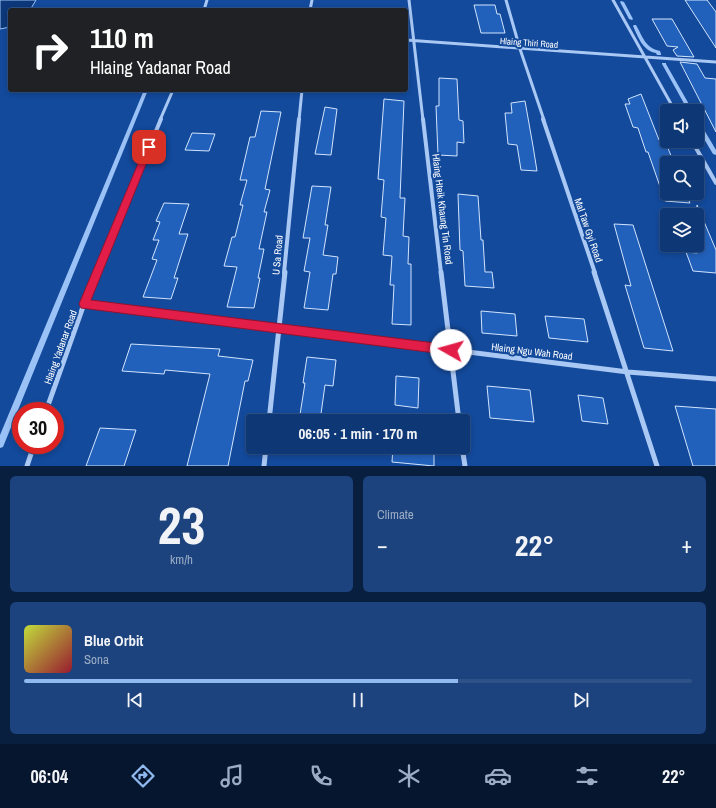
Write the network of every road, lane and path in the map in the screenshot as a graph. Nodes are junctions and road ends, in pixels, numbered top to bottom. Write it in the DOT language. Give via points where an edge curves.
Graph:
graph roads {
  1 [pos="409,0"];
  2 [pos="506,0"];
  3 [pos="613,0"];
  4 [pos="408,40"];
  5 [pos="413,40"];
  6 [pos="520,49"];
  7 [pos="645,58"];
  8 [pos="716,62"];
  9 [pos="172,92"];
  10 [pos="302,92"];
  11 [pos="671,104"];
  12 [pos="696,148"];
  13 [pos="716,183"];
  14 [pos="84,304"];
  15 [pos="279,329"];
  16 [pos="451,350"];
  17 [pos="628,372"];
  18 [pos="716,379"];
  19 [pos="49,402"];
  20 [pos="270,414"];
  21 [pos="458,414"];
  22 [pos="31,454"];
  23 [pos="265,454"];
  24 [pos="463,454"];
  25 [pos="27,466"];
  26 [pos="264,466"];
  27 [pos="465,466"];
  28 [pos="657,466"];
  1 -- 5 [label="street, Hlaing Hteik Khaung Tin Road"];
  2 -- 6 [label="street, Mal Taw Gyi Road"];
  3 -- 7 [label="street"];
  4 -- 5 [label="street, Hlaing Thiri Road"];
  5 -- 6 [label="street, Hlaing Thiri Road"];
  5 -- 16 [label="street, Hlaing Hteik Khaung Tin Road"];
  6 -- 7 [label="street, Hlaing Thiri Road"];
  6 -- 17 [label="street, Mal Taw Gyi Road"];
  7 -- 8 [label="street, Hlaing Thiri Road"];
  7 -- 11 [label="street"];
  9 -- 14 [label="street, Hlaing Yadanar Road"];
  10 -- 15 [label="street, U Sa Road"];
  12 -- 13 [label="street"];
  14 -- 15 [label="street, Hlaing Ngu Wah Road"];
  14 -- 19 [label="street, Hlaing Yadanar Road"];
  15 -- 16 [label="street, Hlaing Ngu Wah Road"];
  15 -- 20 [label="street, U Sa Road"];
  16 -- 17 [label="street, Hlaing Ngu Wah Road"];
  16 -- 21 [label="street, Hlaing Hteik Khaung Tin Road"];
  17 -- 18 [label="street, Hlaing Ngu Wah Road"];
  17 -- 28 [label="street, Mal Taw Gyi Road"];
  22 -- 25 [label="street"];
  23 -- 26 [label="street"];
  24 -- 27 [label="street"];
}
